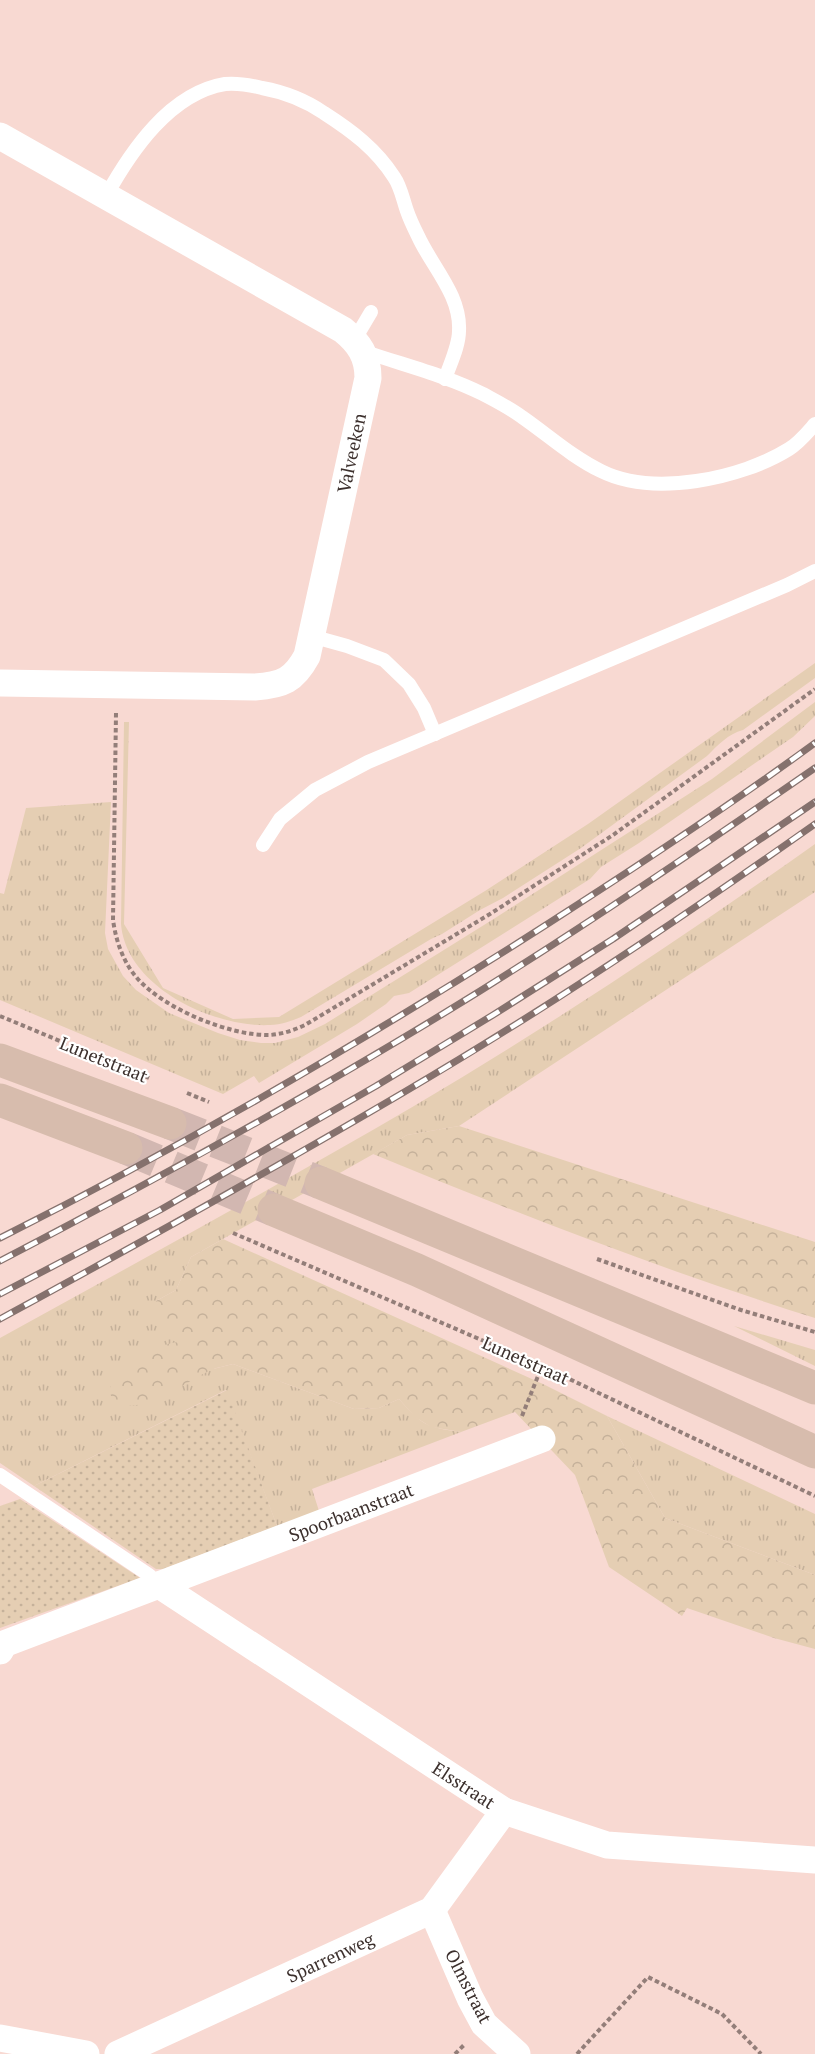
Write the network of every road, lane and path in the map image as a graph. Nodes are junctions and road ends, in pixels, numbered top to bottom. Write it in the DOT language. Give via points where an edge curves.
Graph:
graph roads {
  1 [pos="0,136"];
  2 [pos="106,196"];
  3 [pos="371,312"];
  4 [pos="359,345"];
  5 [pos="445,379"];
  6 [pos="815,424"];
  7 [pos="815,571"];
  8 [pos="311,636"];
  9 [pos="0,683"];
  10 [pos="116,685"];
  11 [pos="815,689"];
  12 [pos="435,734"];
  13 [pos="263,845"];
  14 [pos="0,1016"];
  15 [pos="0,1060"];
  16 [pos="155,1080"];
  17 [pos="177,1089"];
  18 [pos="0,1100"];
  19 [pos="209,1102"];
  20 [pos="170,1124"];
  21 [pos="126,1148"];
  22 [pos="321,1183"];
  23 [pos="274,1210"];
  24 [pos="233,1233"];
  25 [pos="591,1257"];
  26 [pos="815,1332"];
  27 [pos="542,1366"];
  28 [pos="815,1388"];
  29 [pos="522,1416"];
  30 [pos="542,1439"];
  31 [pos="815,1452"];
  32 [pos="0,1475"];
  33 [pos="815,1496"];
  34 [pos="159,1585"];
  35 [pos="0,1651"];
  36 [pos="504,1811"];
  37 [pos="815,1860"];
  38 [pos="432,1910"];
  39 [pos="0,2038"];
  40 [pos="86,2054"];
  41 [pos="118,2054"];
  42 [pos="517,2054"];
  43 [pos="577,2054"];
  44 [pos="761,2054"];
  1 -- 2 [label="street"];
  2 -- 4 [label="street" via="343,330"];
  2 -- 5 [label="lane" via="150,132 188,98 206,90 227,84 250,85 281,92 315,107 378,155 396,180 425,251 447,286 458,310 460,332"];
  3 -- 4 [label="lane"];
  4 -- 5 [label="lane"];
  4 -- 8 [label="street, Valveeken" via="368,364 368,378"];
  5 -- 6 [label="lane" via="520,415 600,471 621,480 652,484 742,471 791,448"];
  7 -- 12 [label="lane"];
  8 -- 10 [label="street, Valveeken" via="299,670 272,686"];
  8 -- 12 [label="lane" via="384,660 409,684"];
  9 -- 10 [label="street, Valveeken"];
  10 -- 11 [label="path" via="113,920 119,947 137,978 165,1001 221,1026 262,1035 284,1033 305,1025 490,914 613,835"];
  12 -- 13 [label="lane" via="315,790 280,819"];
  14 -- 16 [label="path, Lunetstraat"];
  15 -- 20 [label="main road, Lunetstraat"];
  17 -- 19 [label="path"];
  18 -- 21 [label="main road"];
  22 -- 28 [label="main road"];
  23 -- 31 [label="main road, Lunetstraat" via="417,1270"];
  24 -- 27 [label="path, Lunetstraat"];
  25 -- 26 [label="path"];
  27 -- 29 [label="path"];
  27 -- 33 [label="path, Lunetstraat"];
  30 -- 34 [label="street, Spoorbaanstraat"];
  32 -- 34 [label="lane"];
  34 -- 35 [label="street, Spoorbaanstraat" via="4,1644"];
  34 -- 36 [label="street, Elsstraat"];
  36 -- 37 [label="street, Elsstraat" via="606,1845"];
  36 -- 38 [label="street, Sparrenweg"];
  38 -- 41 [label="street, Sparrenweg"];
  38 -- 42 [label="street, Olmstraat" via="484,2024"];
  39 -- 40 [label="street"];
  43 -- 44 [label="path" via="648,1977 722,2014"];
}
